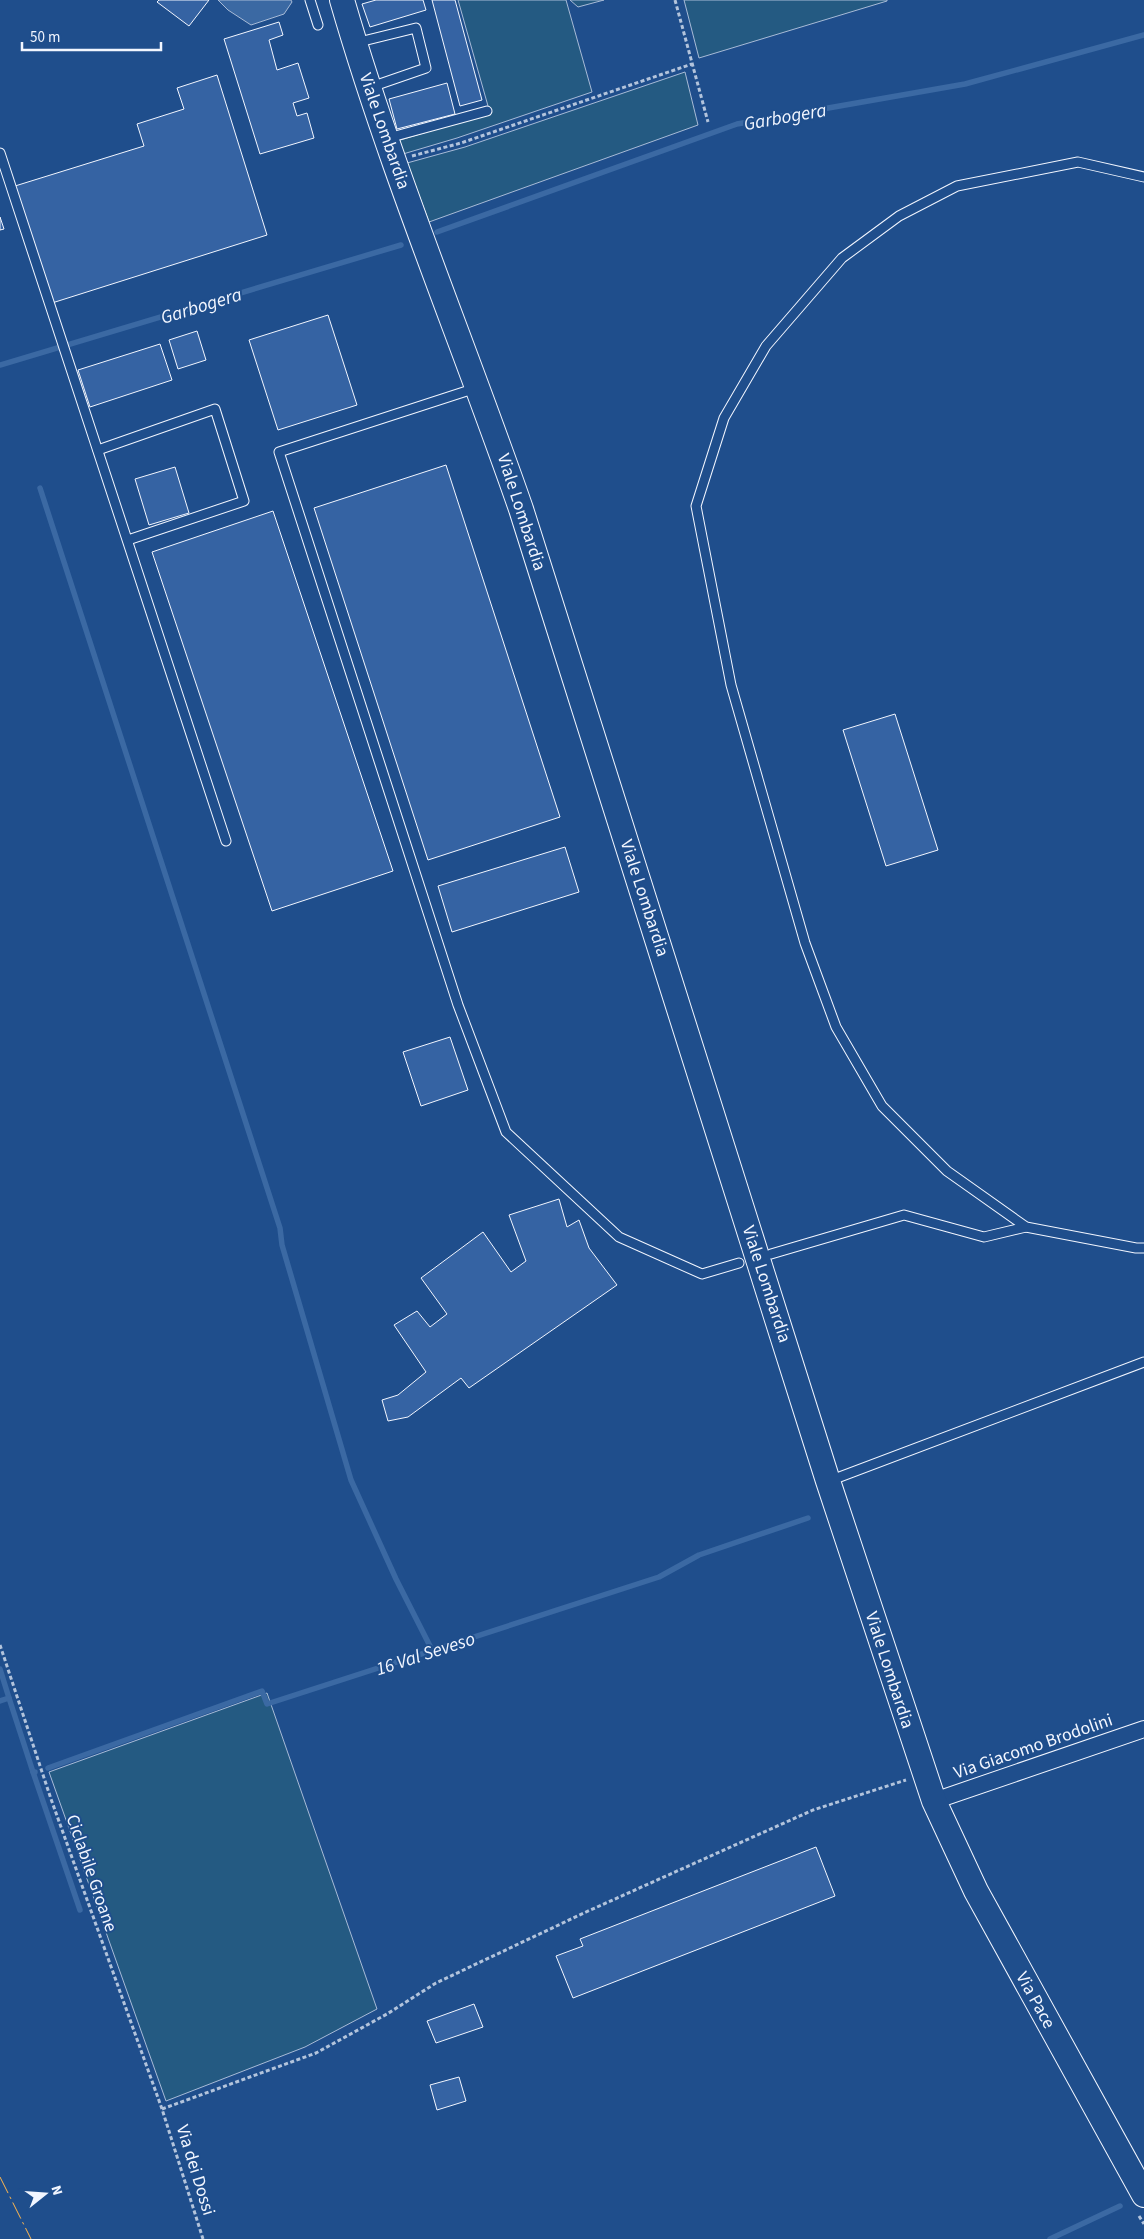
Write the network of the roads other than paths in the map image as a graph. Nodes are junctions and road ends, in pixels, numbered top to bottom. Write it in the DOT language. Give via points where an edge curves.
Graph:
graph roads {
  1 [pos="310,0"];
  2 [pos="342,0"];
  3 [pos="318,26"];
  4 [pos="355,43"];
  5 [pos="369,87"];
  6 [pos="487,112"];
  7 [pos="385,139"];
  8 [pos="0,153"];
  9 [pos="1144,177"];
  10 [pos="479,387"];
  11 [pos="98,450"];
  12 [pos="128,540"];
  13 [pos="226,841"];
  14 [pos="1026,1227"];
  15 [pos="1144,1248"];
  16 [pos="771,1254"];
  17 [pos="739,1264"];
  18 [pos="1144,1362"];
  19 [pos="828,1481"];
  20 [pos="1144,1728"];
  21 [pos="934,1801"];
  22 [pos="1144,2195"];
  1 -- 3 [label="lane"];
  2 -- 4 [label="street, Viale Lombardia"];
  4 -- 5 [label="street, Viale Lombardia"];
  4 -- 5 [label="lane" via="416,28 426,68"];
  5 -- 7 [label="street, Viale Lombardia"];
  6 -- 7 [label="lane"];
  7 -- 10 [label="street, Viale Lombardia"];
  8 -- 11 [label="lane"];
  9 -- 14 [label="lane" via="1078,162 957,186 899,216 842,258 766,346 724,418 696,506 731,685 805,943 836,1027 882,1106 947,1171"];
  10 -- 17 [label="lane" via="279,452 458,1005 506,1132 619,1237 702,1274"];
  10 -- 19 [label="street, Viale Lombardia" via="562,636"];
  11 -- 12 [label="lane"];
  11 -- 12 [label="lane" via="215,409 244,501"];
  12 -- 13 [label="lane"];
  14 -- 15 [label="lane"];
  14 -- 16 [label="lane" via="984,1237 904,1216"];
  18 -- 19 [label="lane"];
  19 -- 21 [label="street, Viale Lombardia"];
  20 -- 21 [label="street, Via Giacomo Brodolini"];
  21 -- 22 [label="street, Via Pace" via="976,1891"];
}
